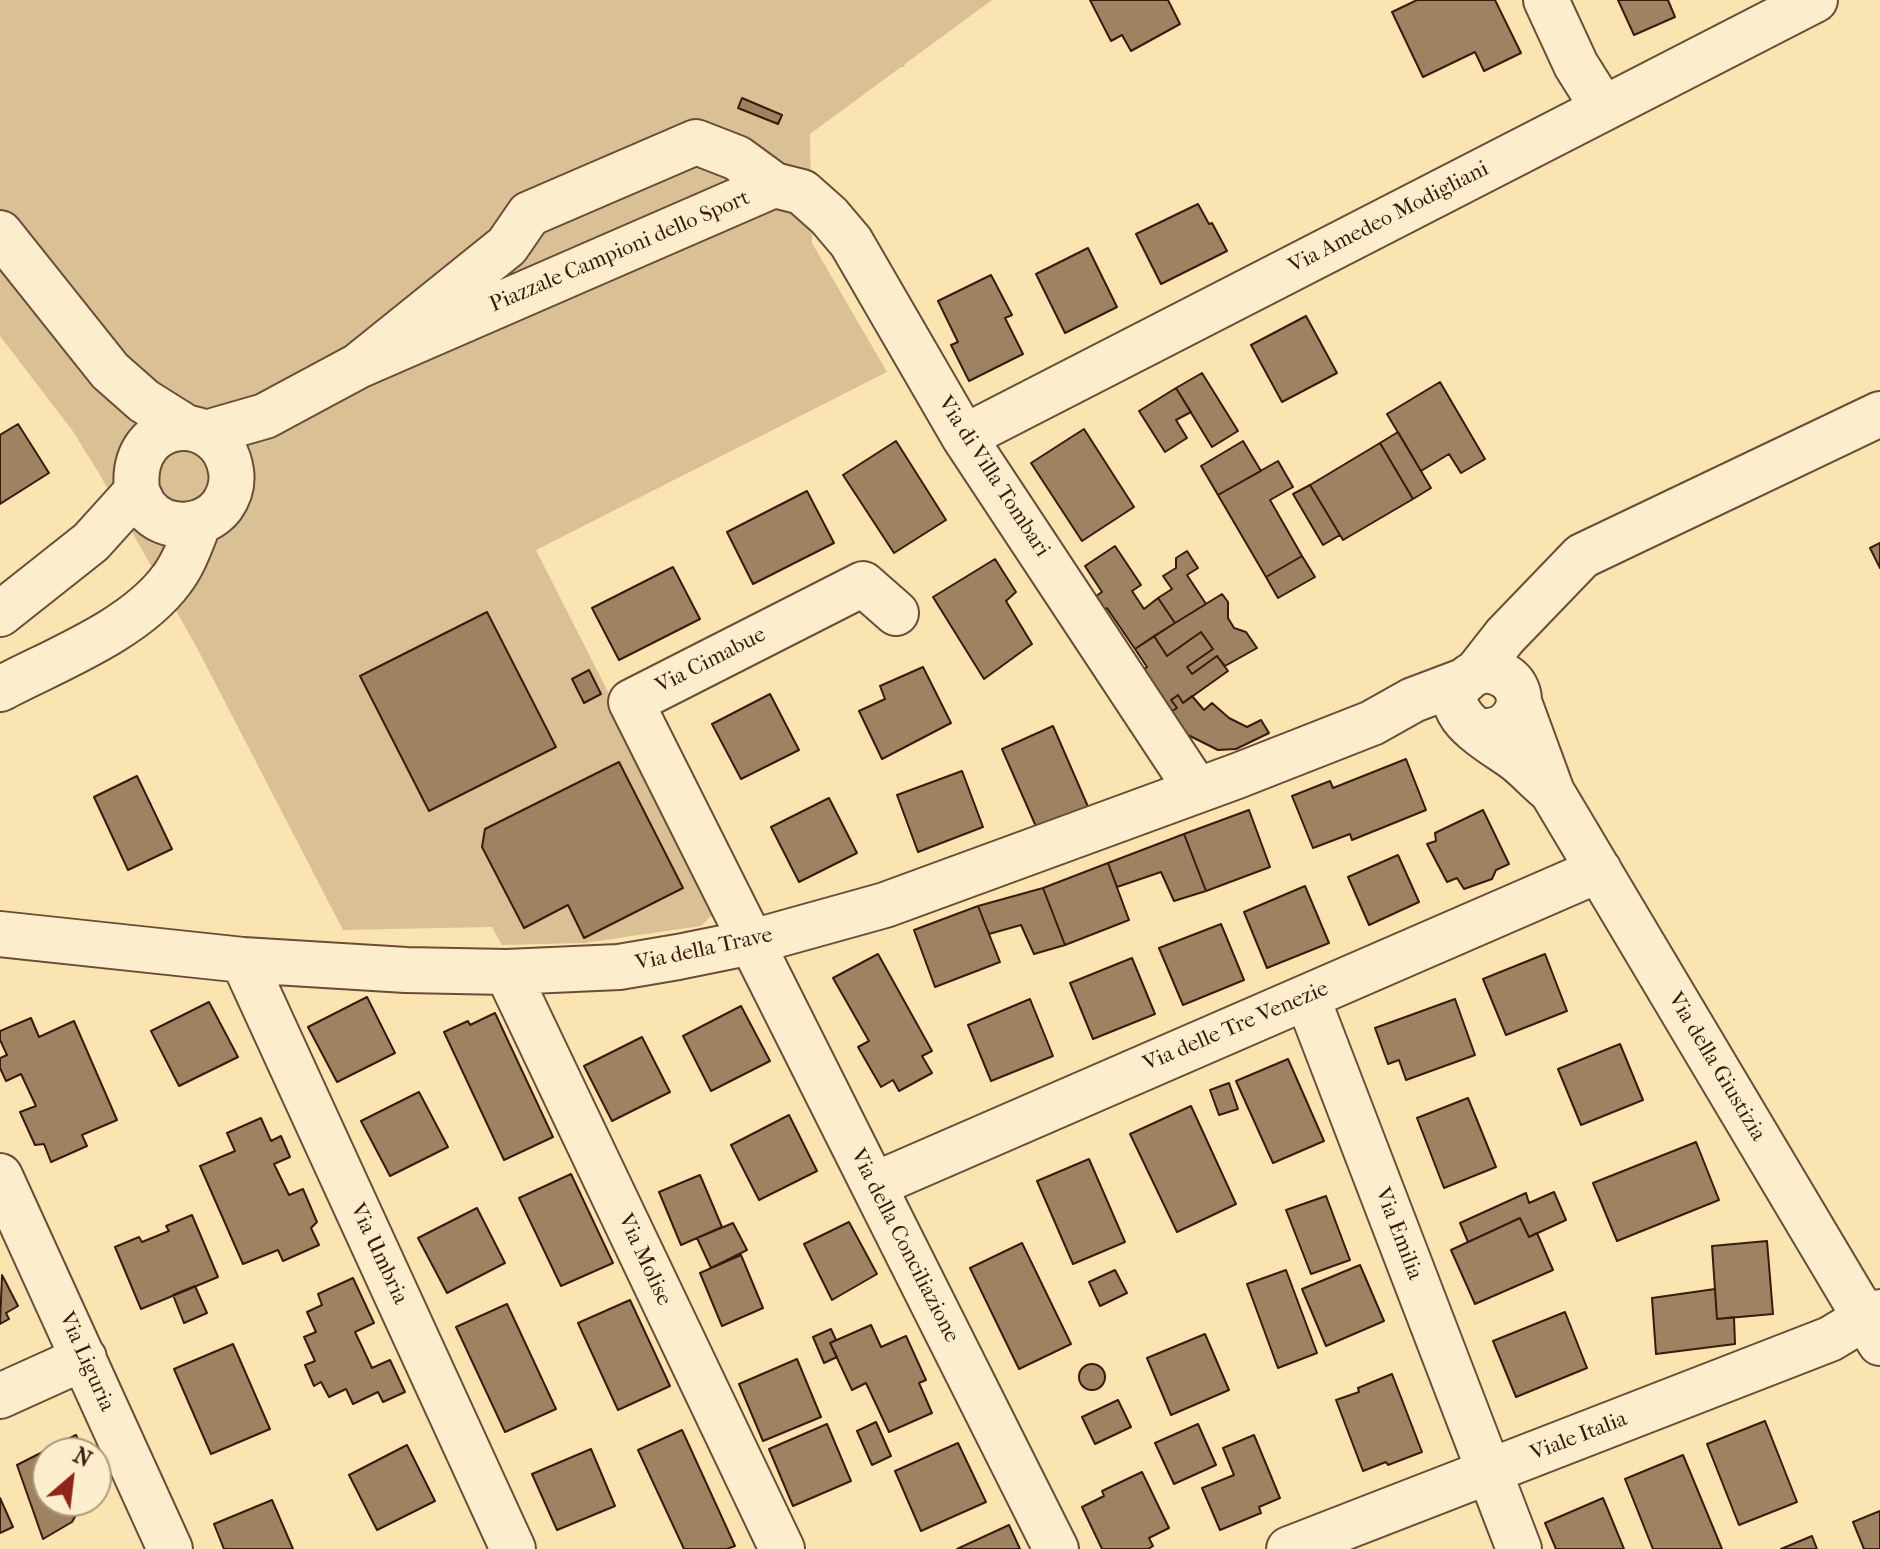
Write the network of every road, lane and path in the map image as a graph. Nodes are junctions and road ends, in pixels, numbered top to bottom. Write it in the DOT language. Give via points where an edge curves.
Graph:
graph roads {
  1 [pos="1546,0"];
  2 [pos="1815,0"];
  3 [pos="1603,108"];
  4 [pos="774,185"];
  5 [pos="0,233"];
  6 [pos="358,366"];
  7 [pos="110,371"];
  8 [pos="1880,414"];
  9 [pos="265,416"];
  10 [pos="196,431"];
  11 [pos="964,437"];
  12 [pos="232,480"];
  13 [pos="141,485"];
  14 [pos="199,523"];
  15 [pos="145,606"];
  16 [pos="1532,609"];
  17 [pos="896,613"];
  18 [pos="0,614"];
  19 [pos="1471,676"];
  20 [pos="0,689"];
  21 [pos="1518,696"];
  22 [pos="1372,723"];
  23 [pos="1471,727"];
  24 [pos="1197,790"];
  25 [pos="1552,792"];
  26 [pos="1599,870"];
  27 [pos="0,934"];
  28 [pos="752,942"];
  29 [pos="243,960"];
  30 [pos="507,972"];
  31 [pos="1307,997"];
  32 [pos="0,1176"];
  33 [pos="874,1185"];
  34 [pos="1875,1324"];
  35 [pos="84,1358"];
  36 [pos="0,1396"];
  37 [pos="1489,1472"];
  38 [pos="170,1549"];
  39 [pos="513,1549"];
  40 [pos="782,1549"];
  41 [pos="1056,1549"];
  42 [pos="1289,1549"];
  43 [pos="1519,1549"];
  1 -- 3 [label="street"];
  2 -- 3 [label="street, Via Amedeo Modigliani"];
  3 -- 11 [label="street, Via Amedeo Modigliani"];
  4 -- 6 [label="street, Piazzale Campioni dello Sport"];
  4 -- 6 [label="street, Piazzale Campioni dello Sport" via="737,158 696,142 529,214 507,246"];
  4 -- 11 [label="street, Via di Villa Tombari" via="802,192 851,242"];
  5 -- 7 [label="street"];
  6 -- 9 [label="street"];
  7 -- 10 [label="street" via="144,401"];
  7 -- 13 [label="street" via="130,414"];
  8 -- 16 [label="street, Via della Giustizia" via="1582,556"];
  9 -- 10 [label="street"];
  9 -- 12 [label="street"];
  10 -- 12 [label="street" via="221,445"];
  10 -- 13 [label="street" via="168,430 152,439"];
  11 -- 24 [label="street, Via di Villa Tombari"];
  12 -- 14 [label="street" via="227,499"];
  13 -- 14 [label="street" via="161,520"];
  13 -- 15 [label="street" via="150,545"];
  13 -- 18 [label="street" via="91,542"];
  14 -- 15 [label="street" via="171,581"];
  15 -- 20 [label="street" via="112,630"];
  16 -- 19 [label="street, Via della Giustizia"];
  16 -- 21 [label="street, Via della Giustizia"];
  17 -- 28 [label="street, Via Cimabue" via="863,584 631,702"];
  19 -- 21 [label="street" via="1488,670 1500,673"];
  19 -- 22 [label="street, Via della Trave"];
  19 -- 23 [label="street" via="1457,702 1459,714"];
  21 -- 23 [label="street" via="1510,724 1488,733"];
  21 -- 25 [label="street, Via della Giustizia"];
  22 -- 23 [label="street, Via della Trave"];
  22 -- 24 [label="street, Via della Trave"];
  23 -- 25 [label="street, Via della Giustizia"];
  24 -- 28 [label="street, Via della Trave" via="885,905"];
  25 -- 26 [label="street, Via della Giustizia"];
  26 -- 31 [label="street, Via delle Tre Venezie"];
  26 -- 34 [label="street, Via della Giustizia"];
  27 -- 29 [label="street, Via della Trave"];
  28 -- 30 [label="street, Via della Trave" via="619,967"];
  28 -- 33 [label="street, Via della Conciliazione"];
  29 -- 30 [label="street, Via della Trave"];
  29 -- 39 [label="street, Via Umbria"];
  30 -- 40 [label="street, Via Molise"];
  31 -- 33 [label="street, Via delle Tre Venezie"];
  31 -- 37 [label="street, Via Emilia"];
  32 -- 35 [label="street, Via Liguria"];
  33 -- 41 [label="street, Via della Conciliazione"];
  34 -- 37 [label="street, Viale Italia"];
  35 -- 36 [label="street"];
  35 -- 38 [label="street, Via Liguria"];
  37 -- 42 [label="street, Viale Italia"];
  37 -- 43 [label="street, Via Emilia"];
}
